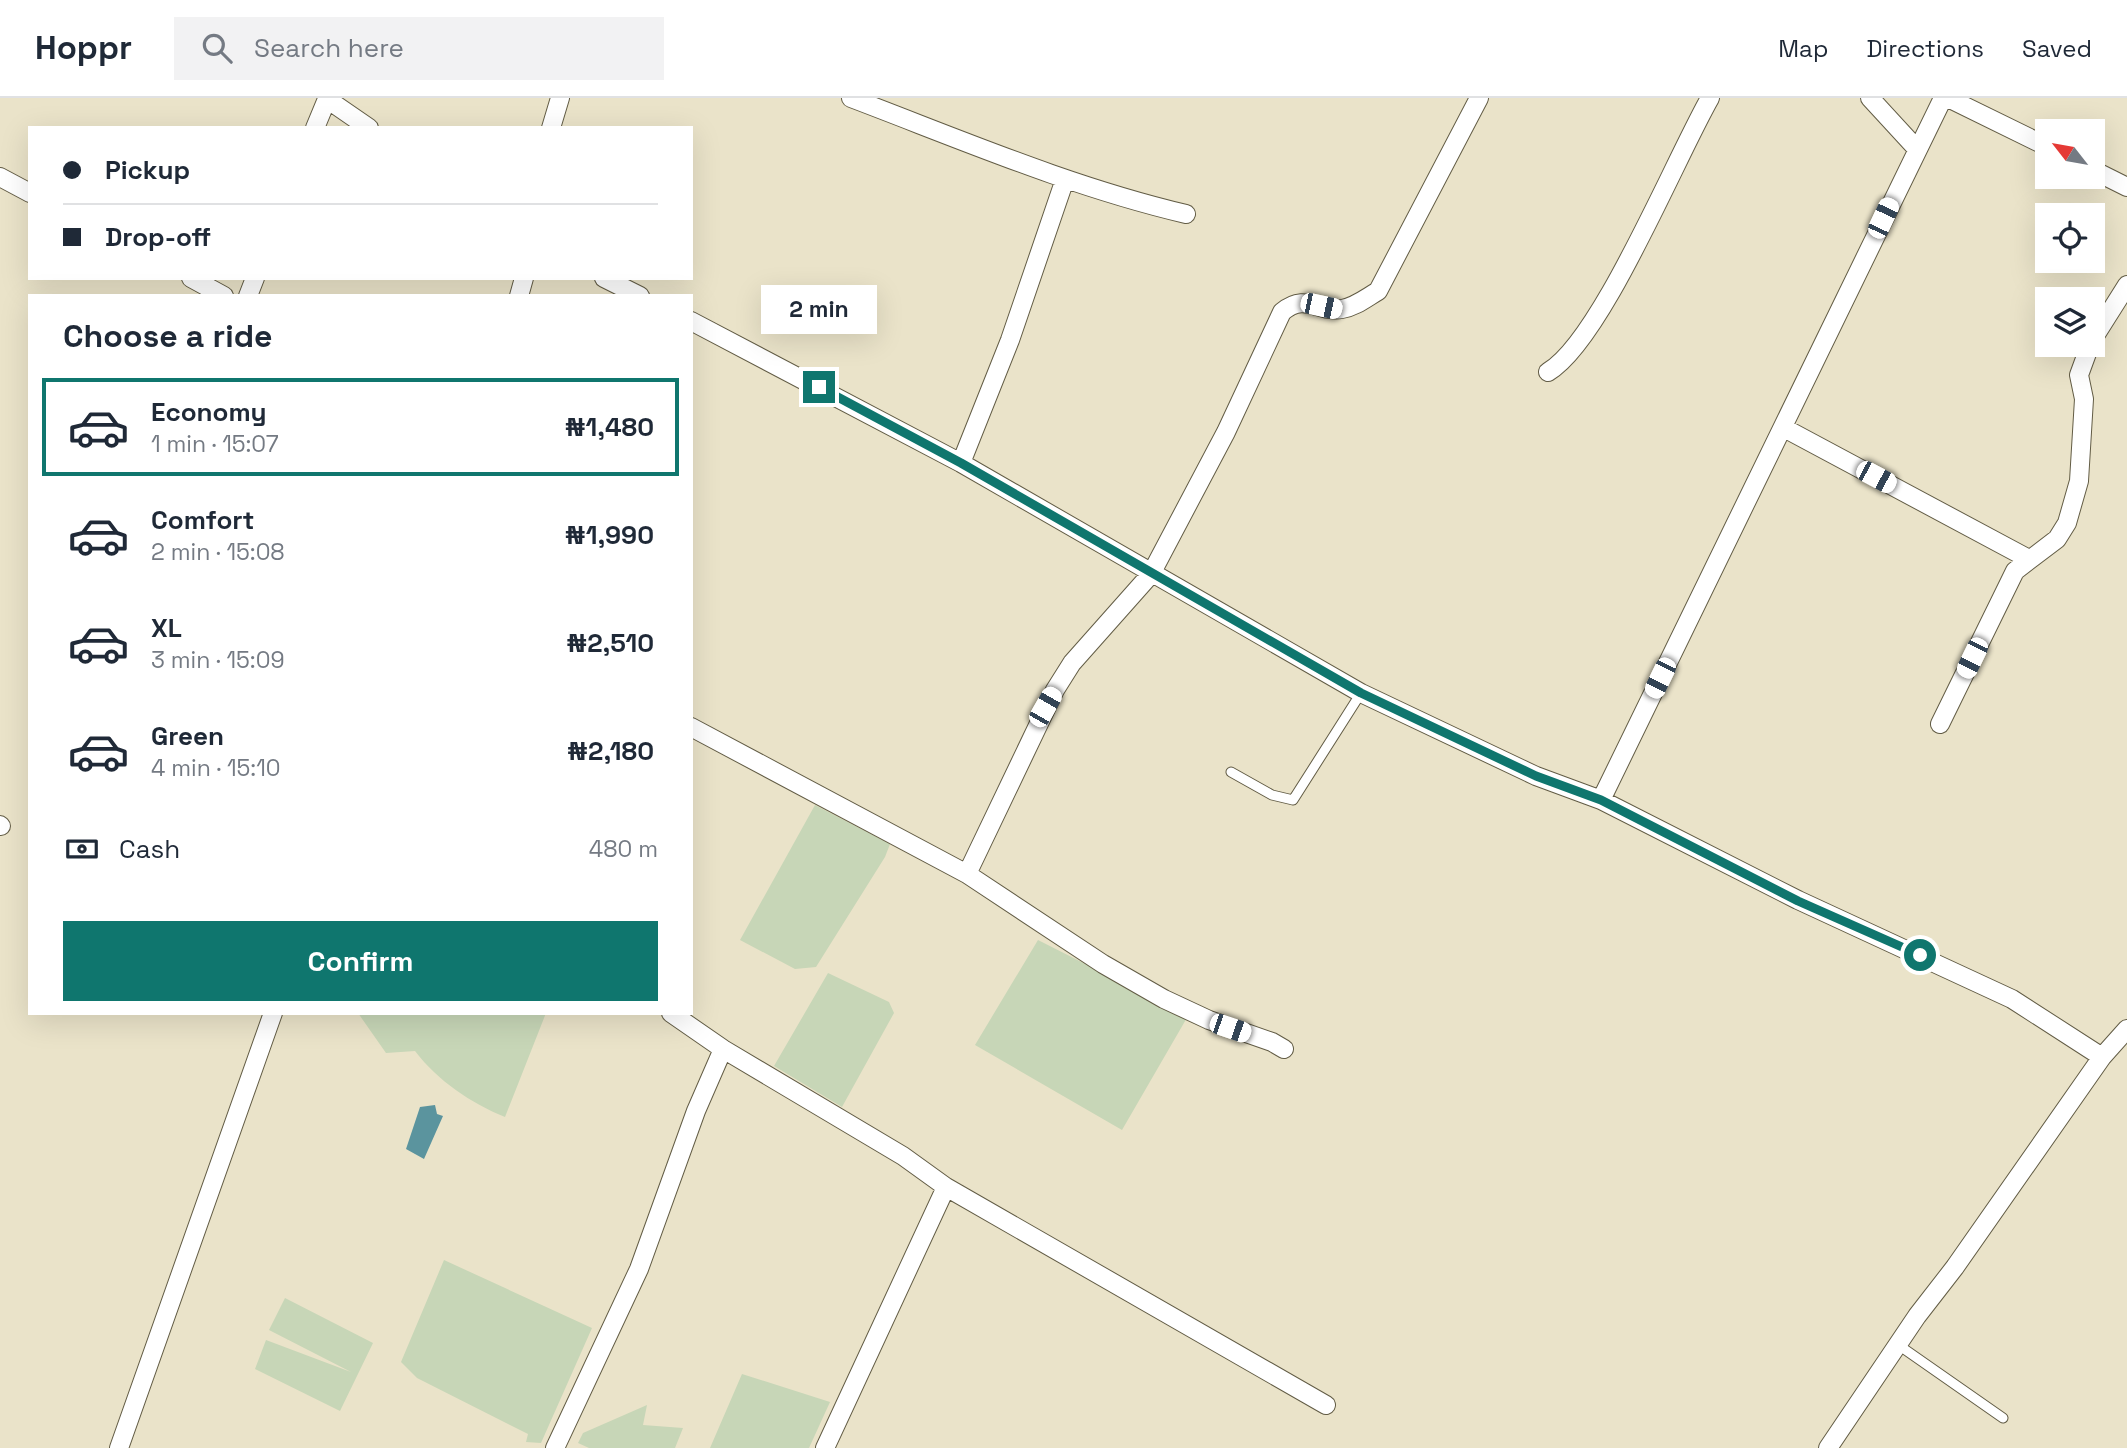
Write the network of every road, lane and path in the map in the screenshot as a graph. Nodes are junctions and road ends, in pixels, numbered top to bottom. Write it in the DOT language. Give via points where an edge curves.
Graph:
graph roads {
  1 [pos="327,98"];
  2 [pos="560,98"];
  3 [pos="851,98"];
  4 [pos="1479,98"];
  5 [pos="1710,98"];
  6 [pos="1870,98"];
  7 [pos="1946,98"];
  8 [pos="316,126"];
  9 [pos="366,126"];
  10 [pos="552,126"];
  11 [pos="2035,141"];
  12 [pos="1916,148"];
  13 [pos="2105,176"];
  14 [pos="0,177"];
  15 [pos="1065,179"];
  16 [pos="2127,187"];
  17 [pos="28,192"];
  18 [pos="1186,214"];
  19 [pos="195,280"];
  20 [pos="608,280"];
  21 [pos="2127,285"];
  22 [pos="221,294"];
  23 [pos="636,294"];
  24 [pos="2105,320"];
  25 [pos="693,322"];
  26 [pos="2086,357"];
  27 [pos="1548,372"];
  28 [pos="1784,428"];
  29 [pos="961,463"];
  30 [pos="2028,558"];
  31 [pos="1151,574"];
  32 [pos="1361,693"];
  33 [pos="1940,724"];
  34 [pos="693,728"];
  35 [pos="1231,772"];
  36 [pos="1601,800"];
  37 [pos="967,874"];
  38 [pos="272,1015"];
  39 [pos="674,1015"];
  40 [pos="2127,1029"];
  41 [pos="723,1049"];
  42 [pos="1284,1049"];
  43 [pos="2102,1057"];
  44 [pos="946,1187"];
  45 [pos="1897,1344"];
  46 [pos="1326,1405"];
  47 [pos="2003,1418"];
  48 [pos="119,1448"];
  49 [pos="555,1448"];
  50 [pos="825,1448"];
  51 [pos="1828,1448"];
  1 -- 8 [label="street"];
  1 -- 9 [label="street"];
  2 -- 10 [label="street"];
  3 -- 15 [label="street"];
  4 -- 31 [label="street" via="1378,291 1339,310 1303,302 1282,312 1226,432"];
  5 -- 27 [label="street" via="1610,292 1563,364"];
  6 -- 12 [label="street"];
  7 -- 11 [label="street"];
  7 -- 12 [label="street"];
  12 -- 28 [label="street"];
  13 -- 16 [label="street"];
  14 -- 17 [label="street"];
  15 -- 18 [label="street"];
  15 -- 29 [label="street" via="1010,340"];
  19 -- 22 [label="street"];
  20 -- 23 [label="street"];
  21 -- 24 [label="street"];
  25 -- 29 [label="street"];
  26 -- 30 [label="street" via="2079,375 2084,399 2079,481 2067,523 2057,539"];
  28 -- 30 [label="street"];
  28 -- 36 [label="street"];
  29 -- 31 [label="street"];
  30 -- 33 [label="street" via="2015,571"];
  31 -- 32 [label="street"];
  31 -- 37 [label="street" via="1072,663 1055,690"];
  32 -- 35 [label="lane" via="1293,800 1272,795"];
  32 -- 36 [label="street" via="1536,776"];
  34 -- 37 [label="street"];
  36 -- 43 [label="street" via="1798,901 2012,999"];
  37 -- 42 [label="street" via="1164,999"];
  38 -- 48 [label="street"];
  39 -- 41 [label="street"];
  40 -- 43 [label="street"];
  41 -- 44 [label="street" via="903,1156"];
  41 -- 49 [label="street" via="639,1269"];
  43 -- 45 [label="street"];
  44 -- 46 [label="street"];
  44 -- 50 [label="street"];
  45 -- 47 [label="lane"];
  45 -- 51 [label="street"];
}
